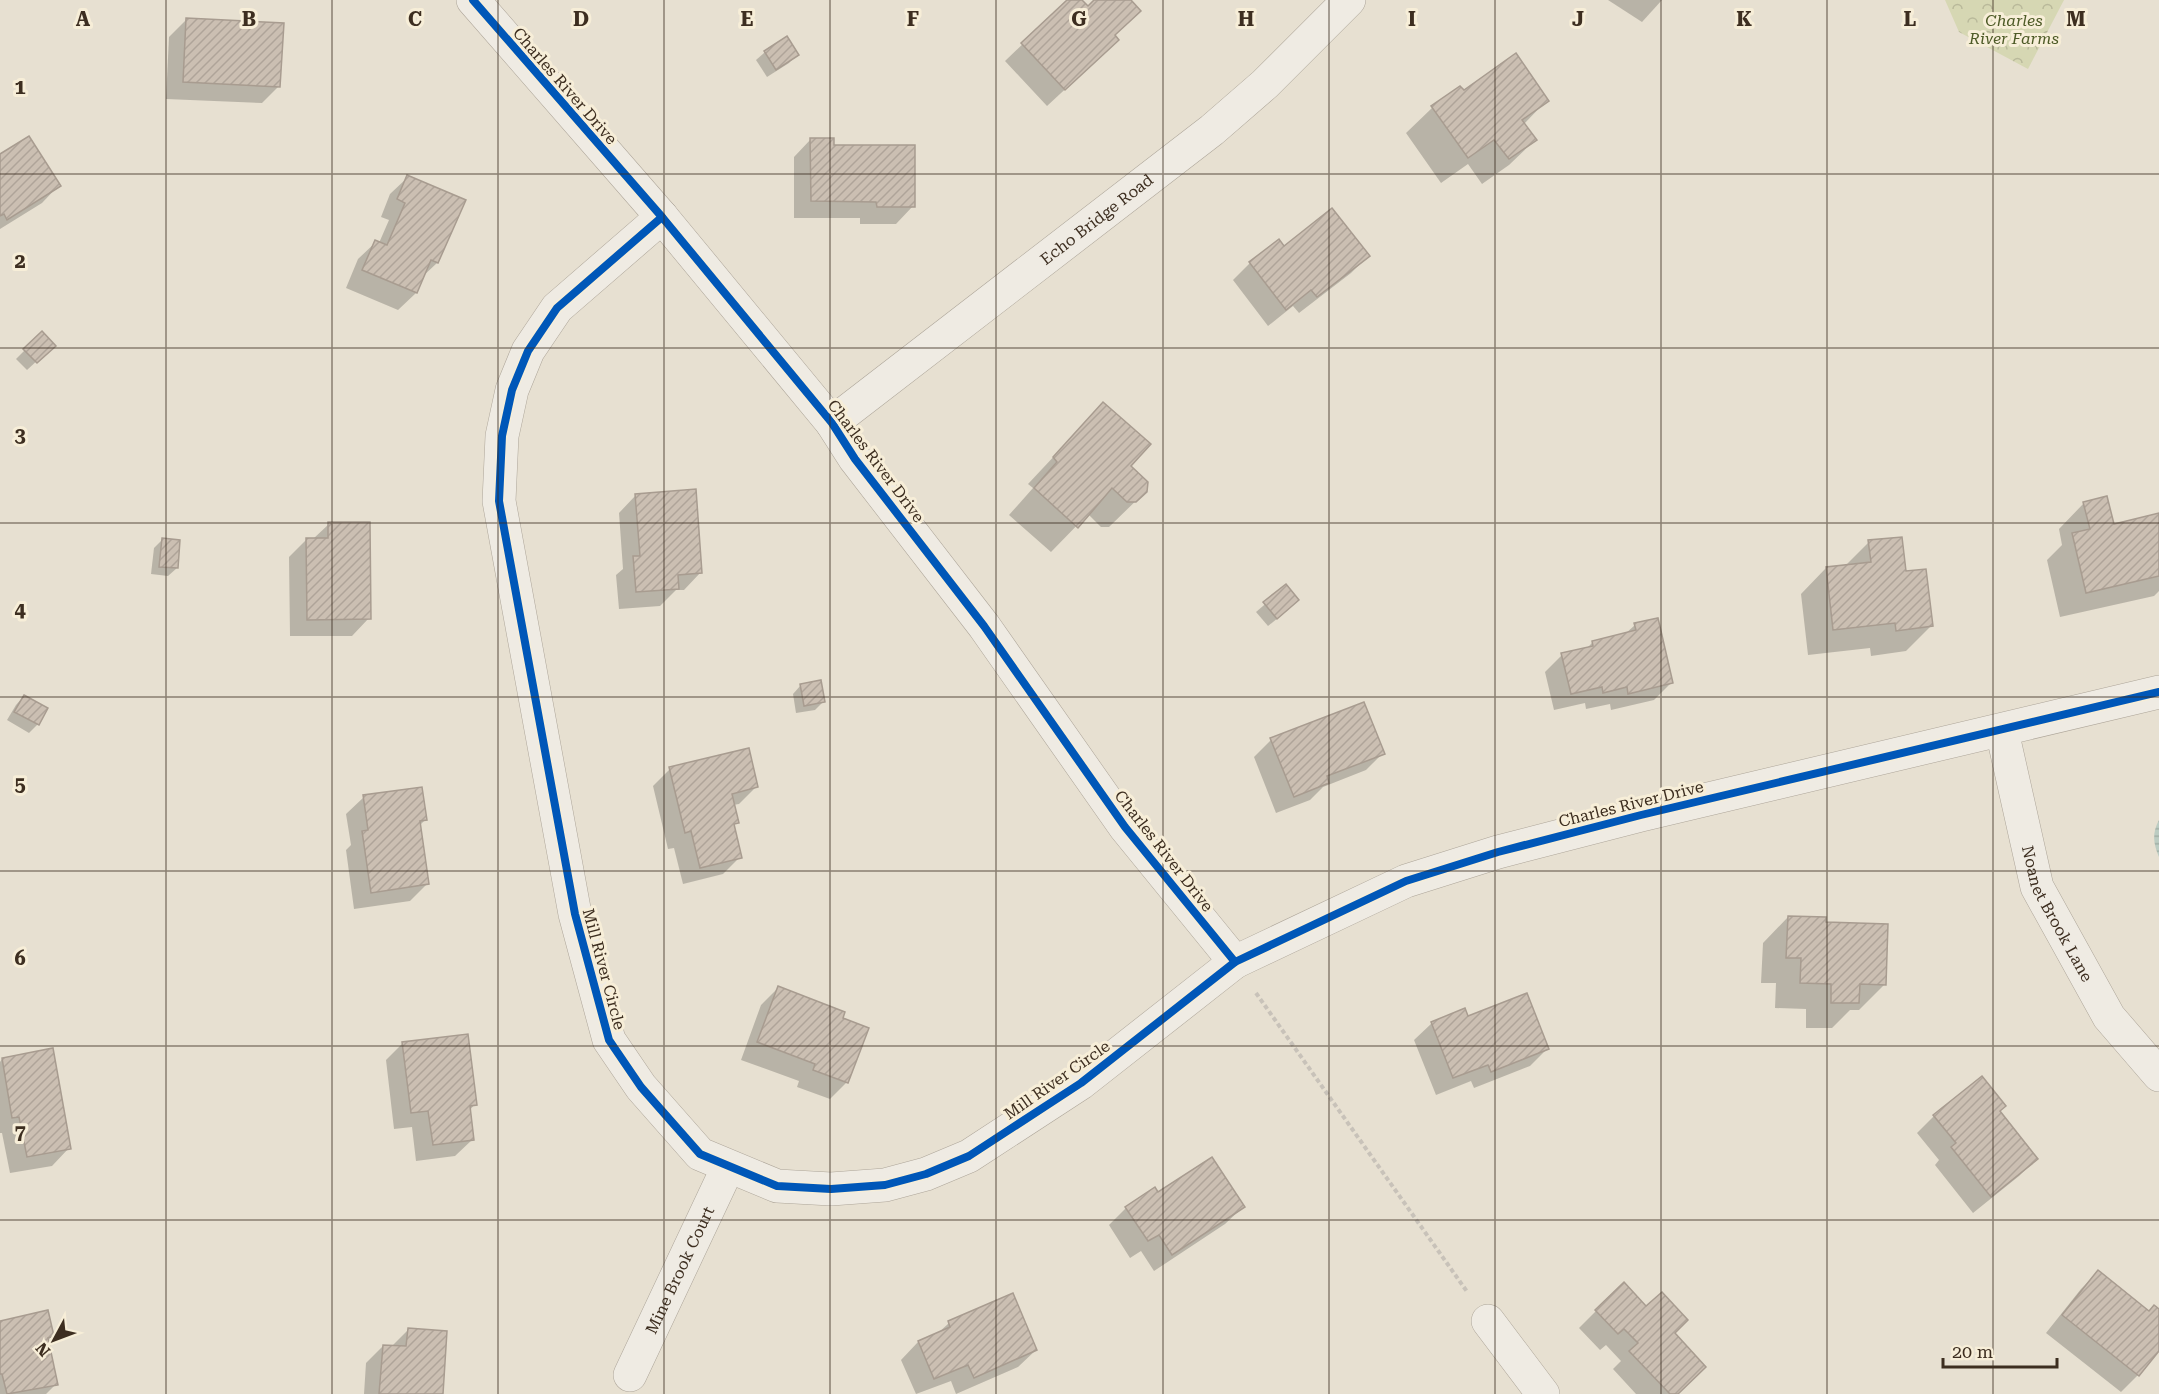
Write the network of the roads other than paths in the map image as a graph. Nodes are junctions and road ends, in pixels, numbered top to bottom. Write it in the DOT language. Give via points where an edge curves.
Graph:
graph roads {
  1 [pos="473,0"];
  2 [pos="1349,0"];
  3 [pos="662,217"];
  4 [pos="832,423"];
  5 [pos="2159,692"];
  6 [pos="2002,731"];
  7 [pos="1234,962"];
  8 [pos="2159,1075"];
  9 [pos="728,1167"];
  10 [pos="1488,1321"];
  11 [pos="630,1375"];
  12 [pos="1543,1394"];
  1 -- 3 [label="street, Charles River Drive"];
  2 -- 4 [label="street, Echo Bridge Road" via="1265,84 1212,130"];
  3 -- 4 [label="street, Charles River Drive"];
  3 -- 9 [label="street, Mill River Circle" via="557,308 528,351 512,390 502,436 499,501 575,914 609,1040 641,1086 700,1154"];
  4 -- 7 [label="street, Charles River Drive" via="855,459 984,626 1125,827"];
  5 -- 6 [label="street, Charles River Drive"];
  6 -- 7 [label="street, Charles River Drive" via="1498,852 1406,881"];
  6 -- 8 [label="street, Noanet Brook Lane" via="2037,886 2109,1017"];
  7 -- 9 [label="street, Mill River Circle" via="1081,1083 969,1156 926,1174 885,1185 831,1189 777,1186"];
  9 -- 11 [label="street, Mine Brook Court"];
  10 -- 12 [label="street"];
}
